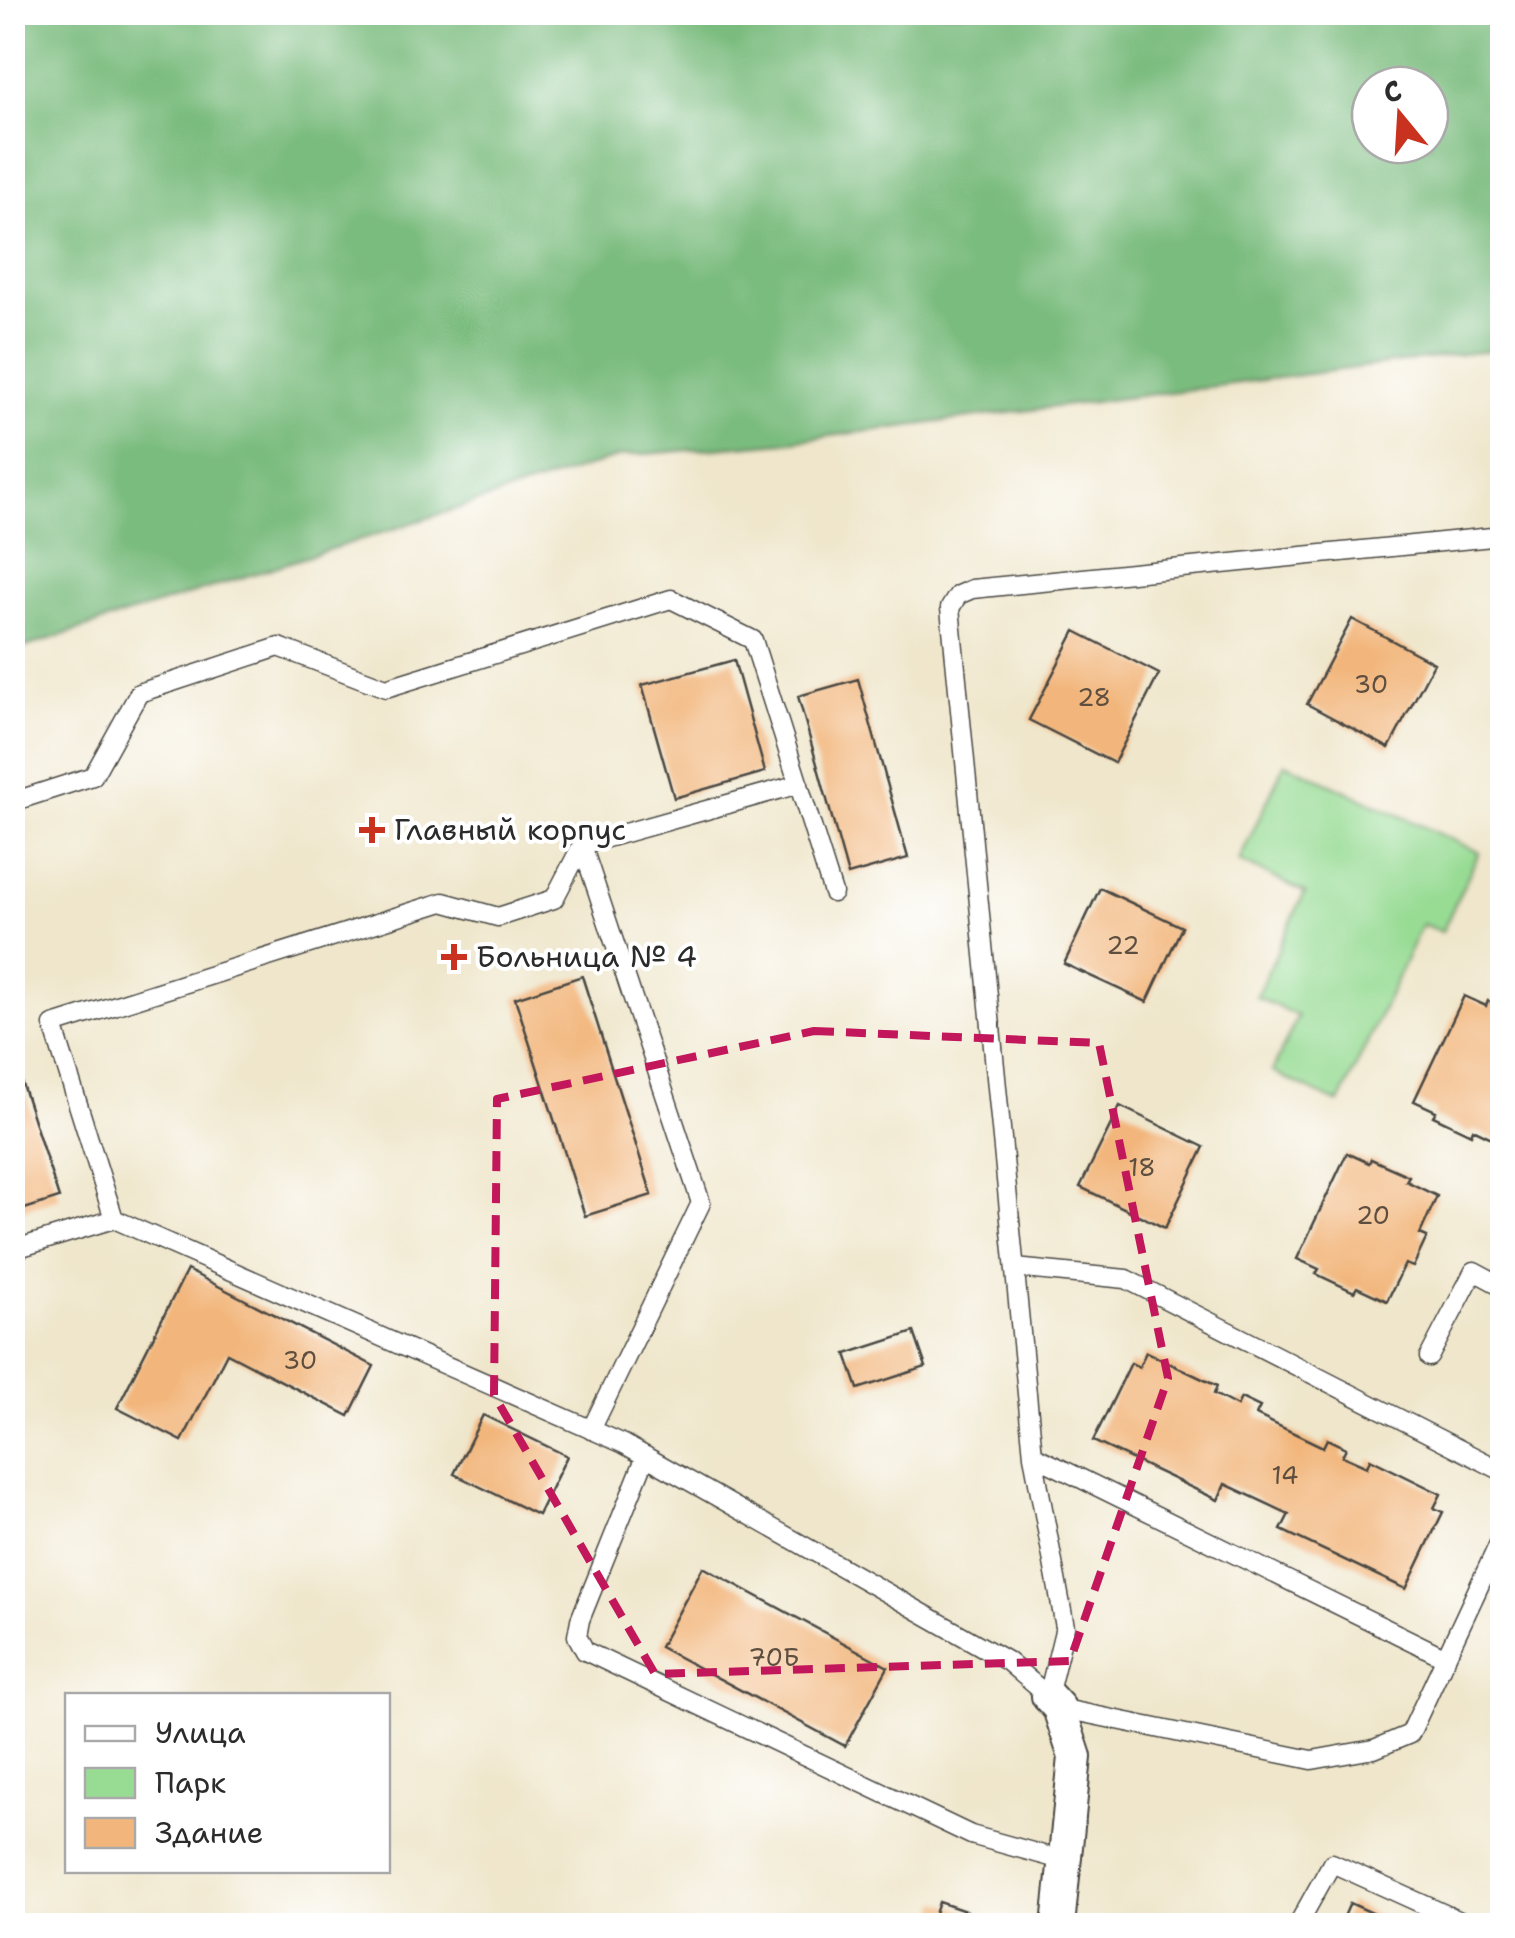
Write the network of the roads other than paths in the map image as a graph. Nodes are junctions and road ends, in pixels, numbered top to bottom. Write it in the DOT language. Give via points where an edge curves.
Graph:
graph roads {
  1 [pos="1502,536"];
  2 [pos="799,784"];
  3 [pos="12,802"];
  4 [pos="582,845"];
  5 [pos="833,893"];
  6 [pos="114,1219"];
  7 [pos="12,1250"];
  8 [pos="1014,1268"];
  9 [pos="1502,1286"];
  10 [pos="1429,1357"];
  11 [pos="591,1430"];
  12 [pos="646,1456"];
  13 [pos="1033,1456"];
  14 [pos="1502,1471"];
  15 [pos="1502,1537"];
  16 [pos="1446,1658"];
  17 [pos="1054,1702"];
  18 [pos="1065,1861"];
  19 [pos="1058,1926"];
  20 [pos="1297,1926"];
  21 [pos="1471,1926"];
  1 -- 8 [label="lane" via="972,589 950,608"];
  2 -- 3 [label="lane" via="753,640 671,598 386,688 279,647 140,693 93,776"];
  2 -- 4 [label="lane"];
  2 -- 5 [label="lane"];
  4 -- 6 [label="lane" via="554,899 498,917 443,902 53,1026"];
  4 -- 11 [label="lane" via="701,1203"];
  6 -- 7 [label="lane"];
  6 -- 11 [label="lane"];
  8 -- 13 [label="lane"];
  8 -- 14 [label="lane" via="1126,1279"];
  9 -- 10 [label="lane" via="1474,1271"];
  11 -- 12 [label="lane"];
  12 -- 17 [label="lane" via="1007,1661"];
  12 -- 18 [label="lane" via="580,1620 585,1651 971,1835"];
  13 -- 16 [label="lane"];
  13 -- 17 [label="lane" via="1065,1627"];
  15 -- 16 [label="lane"];
  16 -- 17 [label="lane" via="1410,1734 1374,1749 1312,1760"];
  17 -- 18 [label="street" via="1076,1757"];
  18 -- 19 [label="street"];
  20 -- 21 [label="lane" via="1332,1863"];
}
